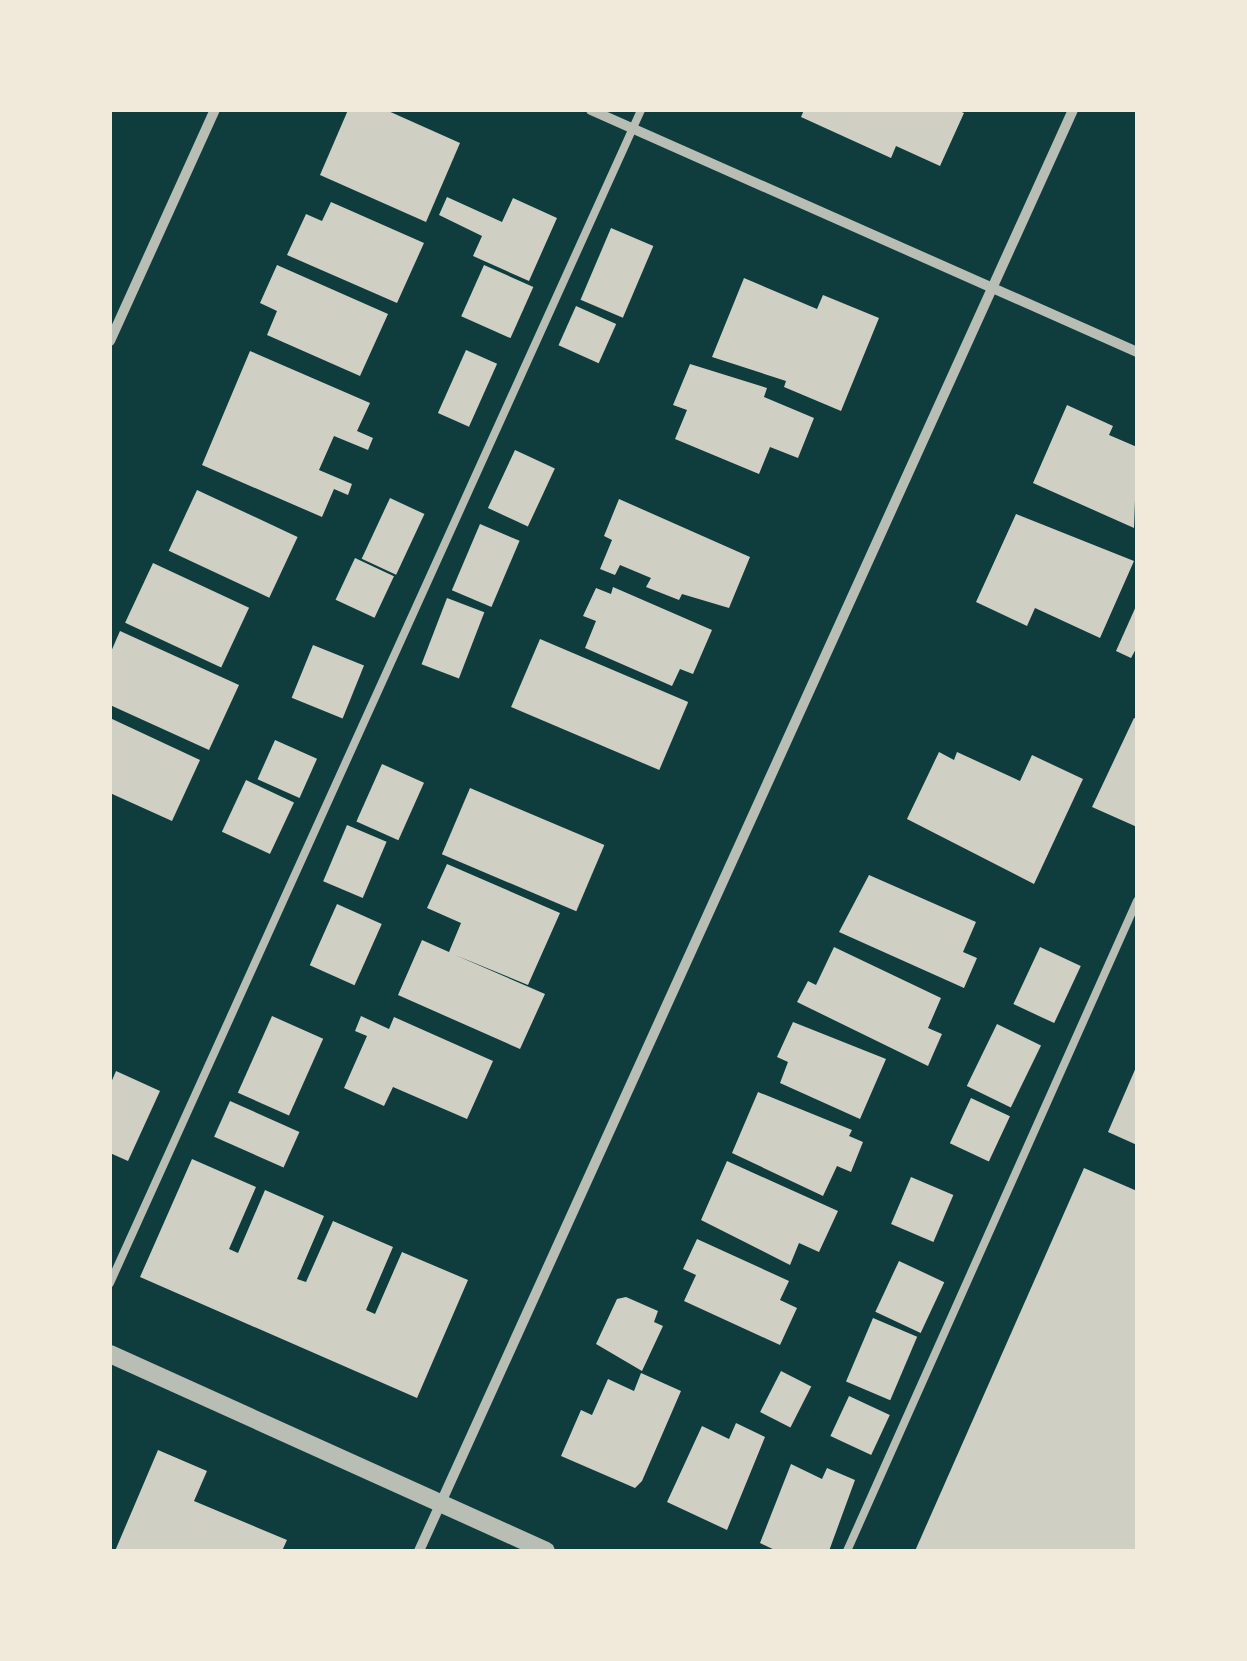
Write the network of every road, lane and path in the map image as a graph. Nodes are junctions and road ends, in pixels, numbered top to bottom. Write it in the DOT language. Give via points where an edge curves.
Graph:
graph roads {
  1 [pos="215,110"];
  2 [pos="592,110"];
  3 [pos="641,110"];
  4 [pos="1073,110"];
  5 [pos="633,128"];
  6 [pos="993,287"];
  7 [pos="110,341"];
  8 [pos="1137,352"];
  9 [pos="1137,901"];
  10 [pos="110,1284"];
  11 [pos="110,1354"];
  12 [pos="440,1504"];
  13 [pos="419,1551"];
  14 [pos="546,1551"];
  15 [pos="847,1551"];
  1 -- 7 [label="street"];
  2 -- 5 [label="street"];
  3 -- 5 [label="lane"];
  4 -- 6 [label="street"];
  5 -- 6 [label="street"];
  5 -- 10 [label="lane"];
  6 -- 8 [label="street"];
  6 -- 12 [label="street"];
  9 -- 15 [label="lane"];
  11 -- 12 [label="street"];
  12 -- 13 [label="street"];
  12 -- 14 [label="street"];
}
